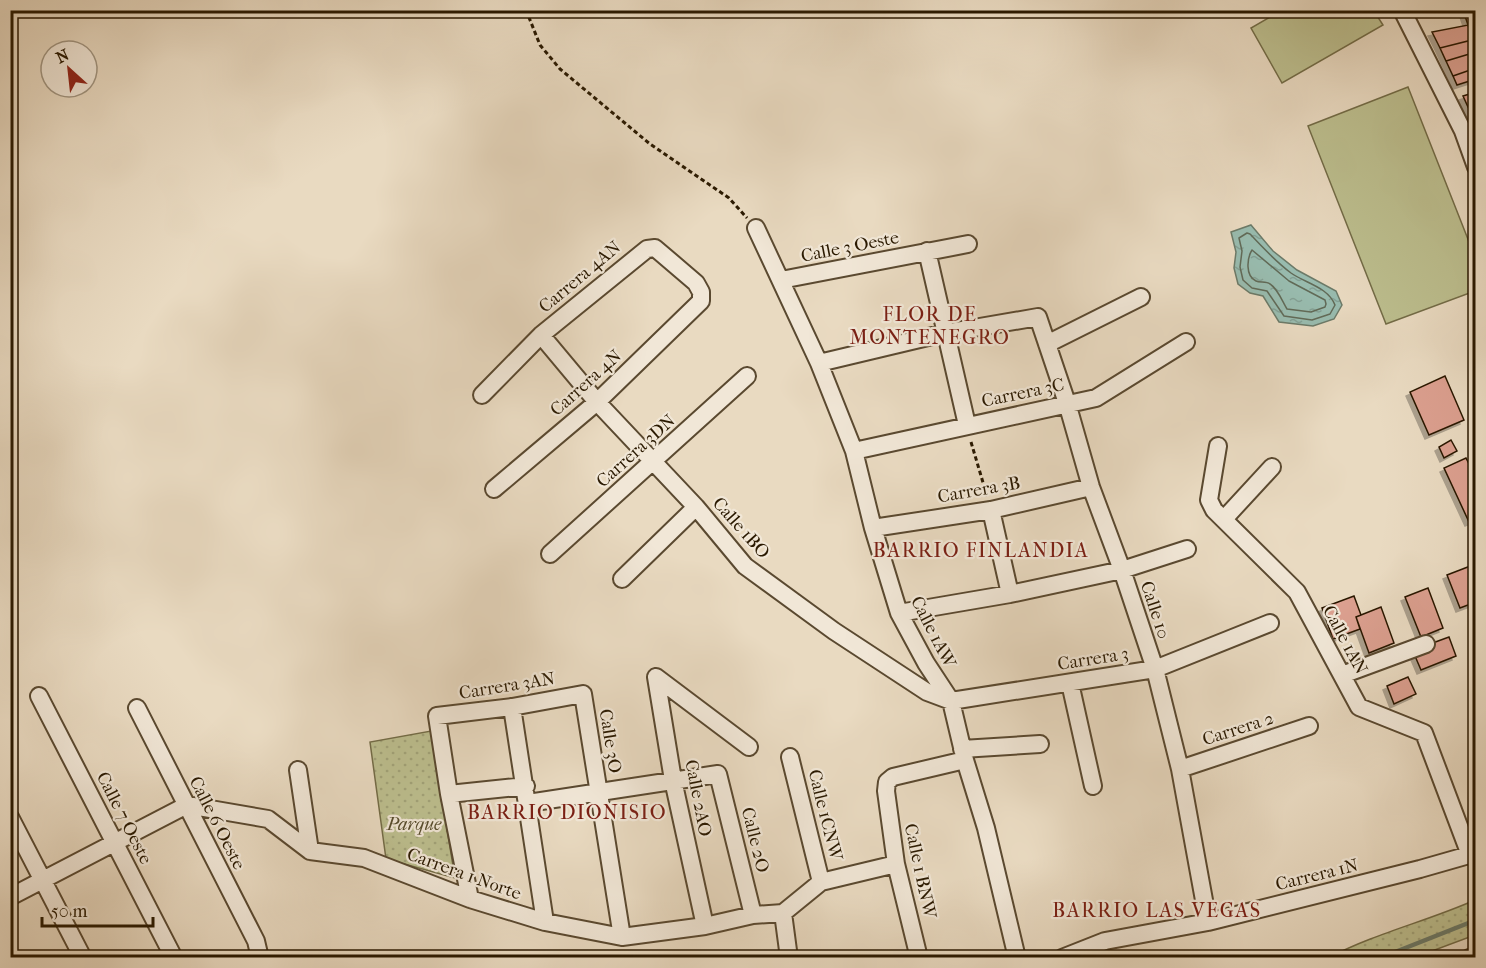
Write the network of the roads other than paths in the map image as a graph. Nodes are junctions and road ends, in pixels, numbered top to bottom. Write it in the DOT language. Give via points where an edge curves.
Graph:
graph roads {
  1 [pos="1402,10"];
  2 [pos="1469,129"];
  3 [pos="1476,167"];
  4 [pos="756,228"];
  5 [pos="968,244"];
  6 [pos="927,251"];
  7 [pos="781,280"];
  8 [pos="1141,297"];
  9 [pos="701,301"];
  10 [pos="945,333"];
  11 [pos="541,335"];
  12 [pos="1186,342"];
  13 [pos="1047,344"];
  14 [pos="819,363"];
  15 [pos="747,376"];
  16 [pos="482,395"];
  17 [pos="597,402"];
  18 [pos="1067,403"];
  19 [pos="967,425"];
  20 [pos="1218,446"];
  21 [pos="854,451"];
  22 [pos="654,462"];
  23 [pos="1272,467"];
  24 [pos="1091,487"];
  25 [pos="494,489"];
  26 [pos="696,507"];
  27 [pos="991,510"];
  28 [pos="1224,519"];
  29 [pos="873,528"];
  30 [pos="1187,549"];
  31 [pos="550,554"];
  32 [pos="1122,570"];
  33 [pos="622,579"];
  34 [pos="1010,594"];
  35 [pos="899,613"];
  36 [pos="1270,623"];
  37 [pos="1426,644"];
  38 [pos="1155,669"];
  39 [pos="1342,675"];
  40 [pos="1070,683"];
  41 [pos="583,694"];
  42 [pos="39,696"];
  43 [pos="951,701"];
  44 [pos="512,706"];
  45 [pos="137,708"];
  46 [pos="1309,726"];
  47 [pos="1040,744"];
  48 [pos="749,747"];
  49 [pos="964,754"];
  50 [pos="790,757"];
  51 [pos="1180,769"];
  52 [pos="298,770"];
  53 [pos="673,780"];
  54 [pos="1093,786"];
  55 [pos="598,792"];
  56 [pos="448,794"];
  57 [pos="527,794"];
  58 [pos="186,805"];
  59 [pos="10,817"];
  60 [pos="115,843"];
  61 [pos="310,851"];
  62 [pos="1473,854"];
  63 [pos="896,864"];
  64 [pos="43,880"];
  65 [pos="821,882"];
  66 [pos="10,897"];
  67 [pos="470,899"];
  68 [pos="783,913"];
  69 [pos="753,915"];
  70 [pos="545,922"];
  71 [pos="1208,922"];
  72 [pos="705,927"];
  73 [pos="622,937"];
  74 [pos="1476,956"];
  75 [pos="83,957"];
  76 [pos="174,957"];
  77 [pos="261,957"];
  78 [pos="789,957"];
  79 [pos="919,957"];
  80 [pos="1017,957"];
  81 [pos="1062,957"];
  82 [pos="1469,957"];
  1 -- 2 [label="street"];
  2 -- 3 [label="street"];
  4 -- 7 [label="street, Calle 1AW"];
  5 -- 6 [label="street"];
  6 -- 7 [label="street, Calle 3 Oeste"];
  6 -- 10 [label="street"];
  7 -- 14 [label="street, Calle 1AW"];
  8 -- 13 [label="street"];
  9 -- 11 [label="street, Carrera 4AN" via="696,283 655,248 647,249"];
  9 -- 17 [label="street, Carrera 4N"];
  10 -- 13 [label="street, Calle 10" via="1038,317"];
  10 -- 14 [label="street"];
  10 -- 19 [label="street"];
  11 -- 16 [label="street, Carrera 4AN"];
  11 -- 17 [label="street, Calle 1BO"];
  12 -- 18 [label="street, Carrera 3C" via="1096,398"];
  13 -- 18 [label="street, Calle 10"];
  14 -- 21 [label="street, Calle 1AW"];
  15 -- 22 [label="street, Carrera 3DN"];
  17 -- 22 [label="street, Calle 1BO"];
  17 -- 25 [label="street, Carrera 4N"];
  18 -- 19 [label="street, Carrera 3C"];
  18 -- 24 [label="street, Calle 10"];
  19 -- 21 [label="street, Carrera 3C"];
  20 -- 28 [label="street, Calle 1AN" via="1209,500"];
  21 -- 29 [label="street, Calle 1AW"];
  22 -- 26 [label="street, Calle 1BO"];
  22 -- 31 [label="street, Carrera 3DN"];
  23 -- 28 [label="street"];
  24 -- 27 [label="street, Carrera 3B"];
  24 -- 32 [label="street, Calle 10"];
  26 -- 33 [label="street"];
  26 -- 43 [label="street, Calle 1BO" via="745,566 880,662 927,692"];
  27 -- 29 [label="street, Carrera 3B"];
  27 -- 34 [label="street"];
  28 -- 39 [label="street, Calle 1AN" via="1297,592"];
  29 -- 35 [label="street, Calle 1AW"];
  30 -- 32 [label="street"];
  32 -- 34 [label="street"];
  32 -- 38 [label="street, Calle 10"];
  34 -- 35 [label="street"];
  35 -- 43 [label="street, Calle 1AW"];
  36 -- 38 [label="street, Carrera 3"];
  37 -- 39 [label="street"];
  38 -- 40 [label="street, Carrera 3"];
  38 -- 51 [label="street, Calle 10"];
  39 -- 62 [label="street, Calle 1AN" via="1359,707 1424,734"];
  40 -- 43 [label="street, Carrera 3"];
  40 -- 54 [label="street"];
  41 -- 44 [label="street, Carrera 3AN"];
  41 -- 55 [label="street, Calle 3O"];
  42 -- 60 [label="street, Calle 7 Oeste"];
  43 -- 49 [label="street, Calle 1AW"];
  44 -- 56 [label="street, Carrera 3AN" via="437,716"];
  44 -- 57 [label="street"];
  45 -- 58 [label="street, Calle 6 Oeste"];
  46 -- 51 [label="street, Carrera 2"];
  47 -- 49 [label="street"];
  48 -- 53 [label="street, Calle 2AO" via="656,677"];
  49 -- 63 [label="street, Calle 1 BNW" via="887,782"];
  49 -- 80 [label="street, Calle 1AW"];
  50 -- 65 [label="street, Calle 1CNW"];
  51 -- 71 [label="street, Calle 10"];
  52 -- 61 [label="street"];
  53 -- 55 [label="street"];
  53 -- 69 [label="street, Calle 2O" via="718,774"];
  53 -- 72 [label="street, Calle 2AO"];
  55 -- 57 [label="street"];
  55 -- 73 [label="street, Calle 3O"];
  56 -- 57 [label="street"];
  56 -- 67 [label="street"];
  57 -- 70 [label="street"];
  58 -- 60 [label="street"];
  58 -- 61 [label="street, Carrera 1 Norte" via="268,819"];
  58 -- 77 [label="street, Calle 6 Oeste"];
  59 -- 64 [label="street"];
  60 -- 64 [label="street"];
  60 -- 76 [label="street, Calle 7 Oeste"];
  61 -- 67 [label="street, Carrera 1 Norte" via="364,858"];
  62 -- 71 [label="street, Carrera 1N"];
  63 -- 65 [label="street"];
  63 -- 79 [label="street, Calle 1 BNW"];
  64 -- 66 [label="street"];
  64 -- 75 [label="street"];
  65 -- 68 [label="street"];
  67 -- 70 [label="street, Carrera 1 Norte"];
  68 -- 69 [label="street, Carrera 1 Norte"];
  68 -- 78 [label="street"];
  69 -- 72 [label="street, Carrera 1 Norte"];
  70 -- 73 [label="street, Carrera 1 Norte"];
  71 -- 81 [label="street, Carrera 1N" via="1106,941"];
  72 -- 73 [label="street, Carrera 1 Norte"];
  74 -- 82 [label="street"];
}
